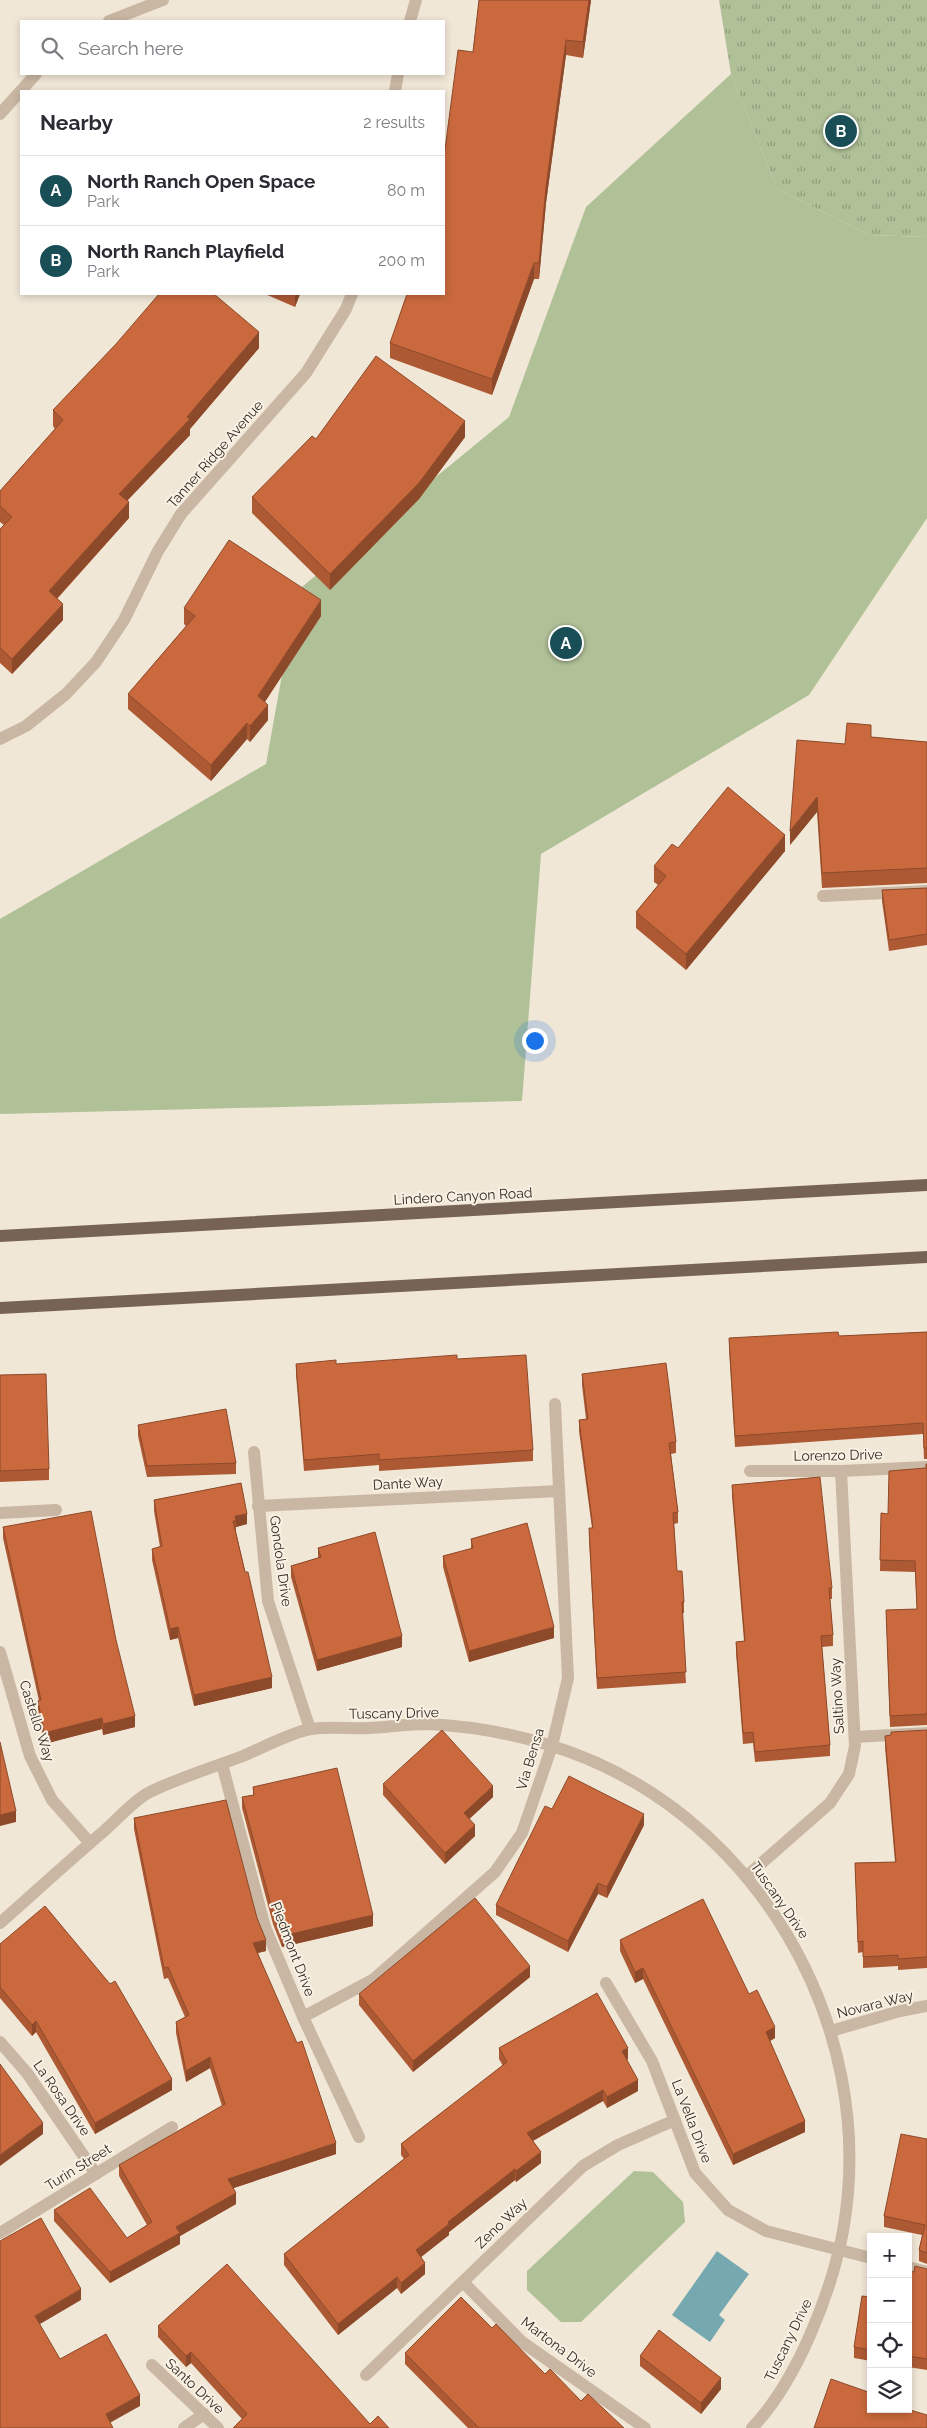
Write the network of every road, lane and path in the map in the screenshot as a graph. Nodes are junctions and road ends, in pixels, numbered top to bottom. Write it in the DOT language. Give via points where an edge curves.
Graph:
graph roads {
  1 [pos="163,0"];
  2 [pos="416,0"];
  3 [pos="112,20"];
  4 [pos="410,20"];
  5 [pos="35,75"];
  6 [pos="398,75"];
  7 [pos="22,90"];
  8 [pos="395,90"];
  9 [pos="20,92"];
  10 [pos="0,114"];
  11 [pos="352,295"];
  12 [pos="0,739"];
  13 [pos="927,891"];
  14 [pos="823,896"];
  15 [pos="927,1185"];
  16 [pos="0,1236"];
  17 [pos="927,1257"];
  18 [pos="0,1308"];
  19 [pos="555,1404"];
  20 [pos="254,1452"];
  21 [pos="927,1466"];
  22 [pos="750,1471"];
  23 [pos="841,1471"];
  24 [pos="559,1490"];
  25 [pos="258,1506"];
  26 [pos="56,1510"];
  27 [pos="0,1513"];
  28 [pos="0,1652"];
  29 [pos="310,1729"];
  30 [pos="927,1734"];
  31 [pos="854,1737"];
  32 [pos="552,1746"];
  33 [pos="222,1764"];
  34 [pos="90,1843"];
  35 [pos="747,1876"];
  36 [pos="0,1923"];
  37 [pos="606,1983"];
  38 [pos="927,2006"];
  39 [pos="303,2017"];
  40 [pos="831,2030"];
  41 [pos="0,2042"];
  42 [pos="675,2120"];
  43 [pos="172,2127"];
  44 [pos="359,2137"];
  45 [pos="96,2174"];
  46 [pos="0,2233"];
  47 [pos="839,2250"];
  48 [pos="867,2257"];
  49 [pos="912,2268"];
  50 [pos="927,2272"];
  51 [pos="463,2282"];
  52 [pos="152,2365"];
  53 [pos="366,2374"];
  54 [pos="204,2414"];
  55 [pos="184,2428"];
  56 [pos="218,2428"];
  57 [pos="645,2428"];
  58 [pos="752,2428"];
  1 -- 3 [label="street"];
  2 -- 4 [label="street"];
  5 -- 7 [label="street"];
  6 -- 8 [label="street"];
  9 -- 10 [label="street"];
  11 -- 12 [label="street, Tanner Ridge Avenue" via="306,372 181,514 158,551 124,620 96,662 66,694 26,726"];
  13 -- 14 [label="street"];
  15 -- 16 [label="main road, Lindero Canyon Road"];
  17 -- 18 [label="main road"];
  19 -- 24 [label="street, Via Bensa"];
  20 -- 25 [label="street, Gondola Drive"];
  21 -- 23 [label="street, Lorenzo Drive"];
  22 -- 23 [label="street, Lorenzo Drive"];
  23 -- 31 [label="street, Saltino Way"];
  24 -- 25 [label="street, Dante Way"];
  24 -- 32 [label="street, Via Bensa" via="568,1678"];
  25 -- 29 [label="street, Gondola Drive" via="268,1601"];
  26 -- 27 [label="street"];
  28 -- 34 [label="street, Castello Way" via="30,1756 52,1800"];
  29 -- 32 [label="street, Tuscany Drive" via="425,1724 496,1732"];
  29 -- 33 [label="street, Tuscany Drive"];
  30 -- 31 [label="street"];
  31 -- 35 [label="street, Saltino Way" via="848,1774 830,1803"];
  32 -- 35 [label="street, Tuscany Drive" via="607,1767 659,1797 704,1833"];
  32 -- 39 [label="street, Via Bensa" via="522,1833 495,1872 374,1979"];
  33 -- 34 [label="street, Tuscany Drive" via="146,1794"];
  33 -- 39 [label="street, Piedmont Drive" via="265,1927"];
  34 -- 36 [label="street, Tuscany Drive"];
  35 -- 40 [label="street, Tuscany Drive" via="796,1947"];
  37 -- 42 [label="street, La Vella Drive" via="652,2061"];
  38 -- 40 [label="street, Novara Way"];
  39 -- 44 [label="street, Piedmont Drive"];
  40 -- 47 [label="street, Tuscany Drive" via="845,2089 850,2144 848,2204"];
  41 -- 45 [label="street, La Rosa Drive" via="27,2073"];
  42 -- 47 [label="street, La Vella Drive" via="695,2173 728,2210 766,2231"];
  42 -- 51 [label="street, Zeno Way" via="618,2145 583,2166"];
  43 -- 45 [label="street, Turin Street"];
  45 -- 46 [label="street, Turin Street"];
  47 -- 48 [label="street, La Vella Drive"];
  47 -- 58 [label="street, Tuscany Drive" via="815,2325 790,2375"];
  49 -- 50 [label="street"];
  51 -- 53 [label="street, Zeno Way"];
  51 -- 57 [label="street, Martona Drive" via="522,2342"];
  52 -- 54 [label="street, Santo Drive"];
  54 -- 55 [label="street"];
  54 -- 56 [label="street, Santo Drive"];
}
